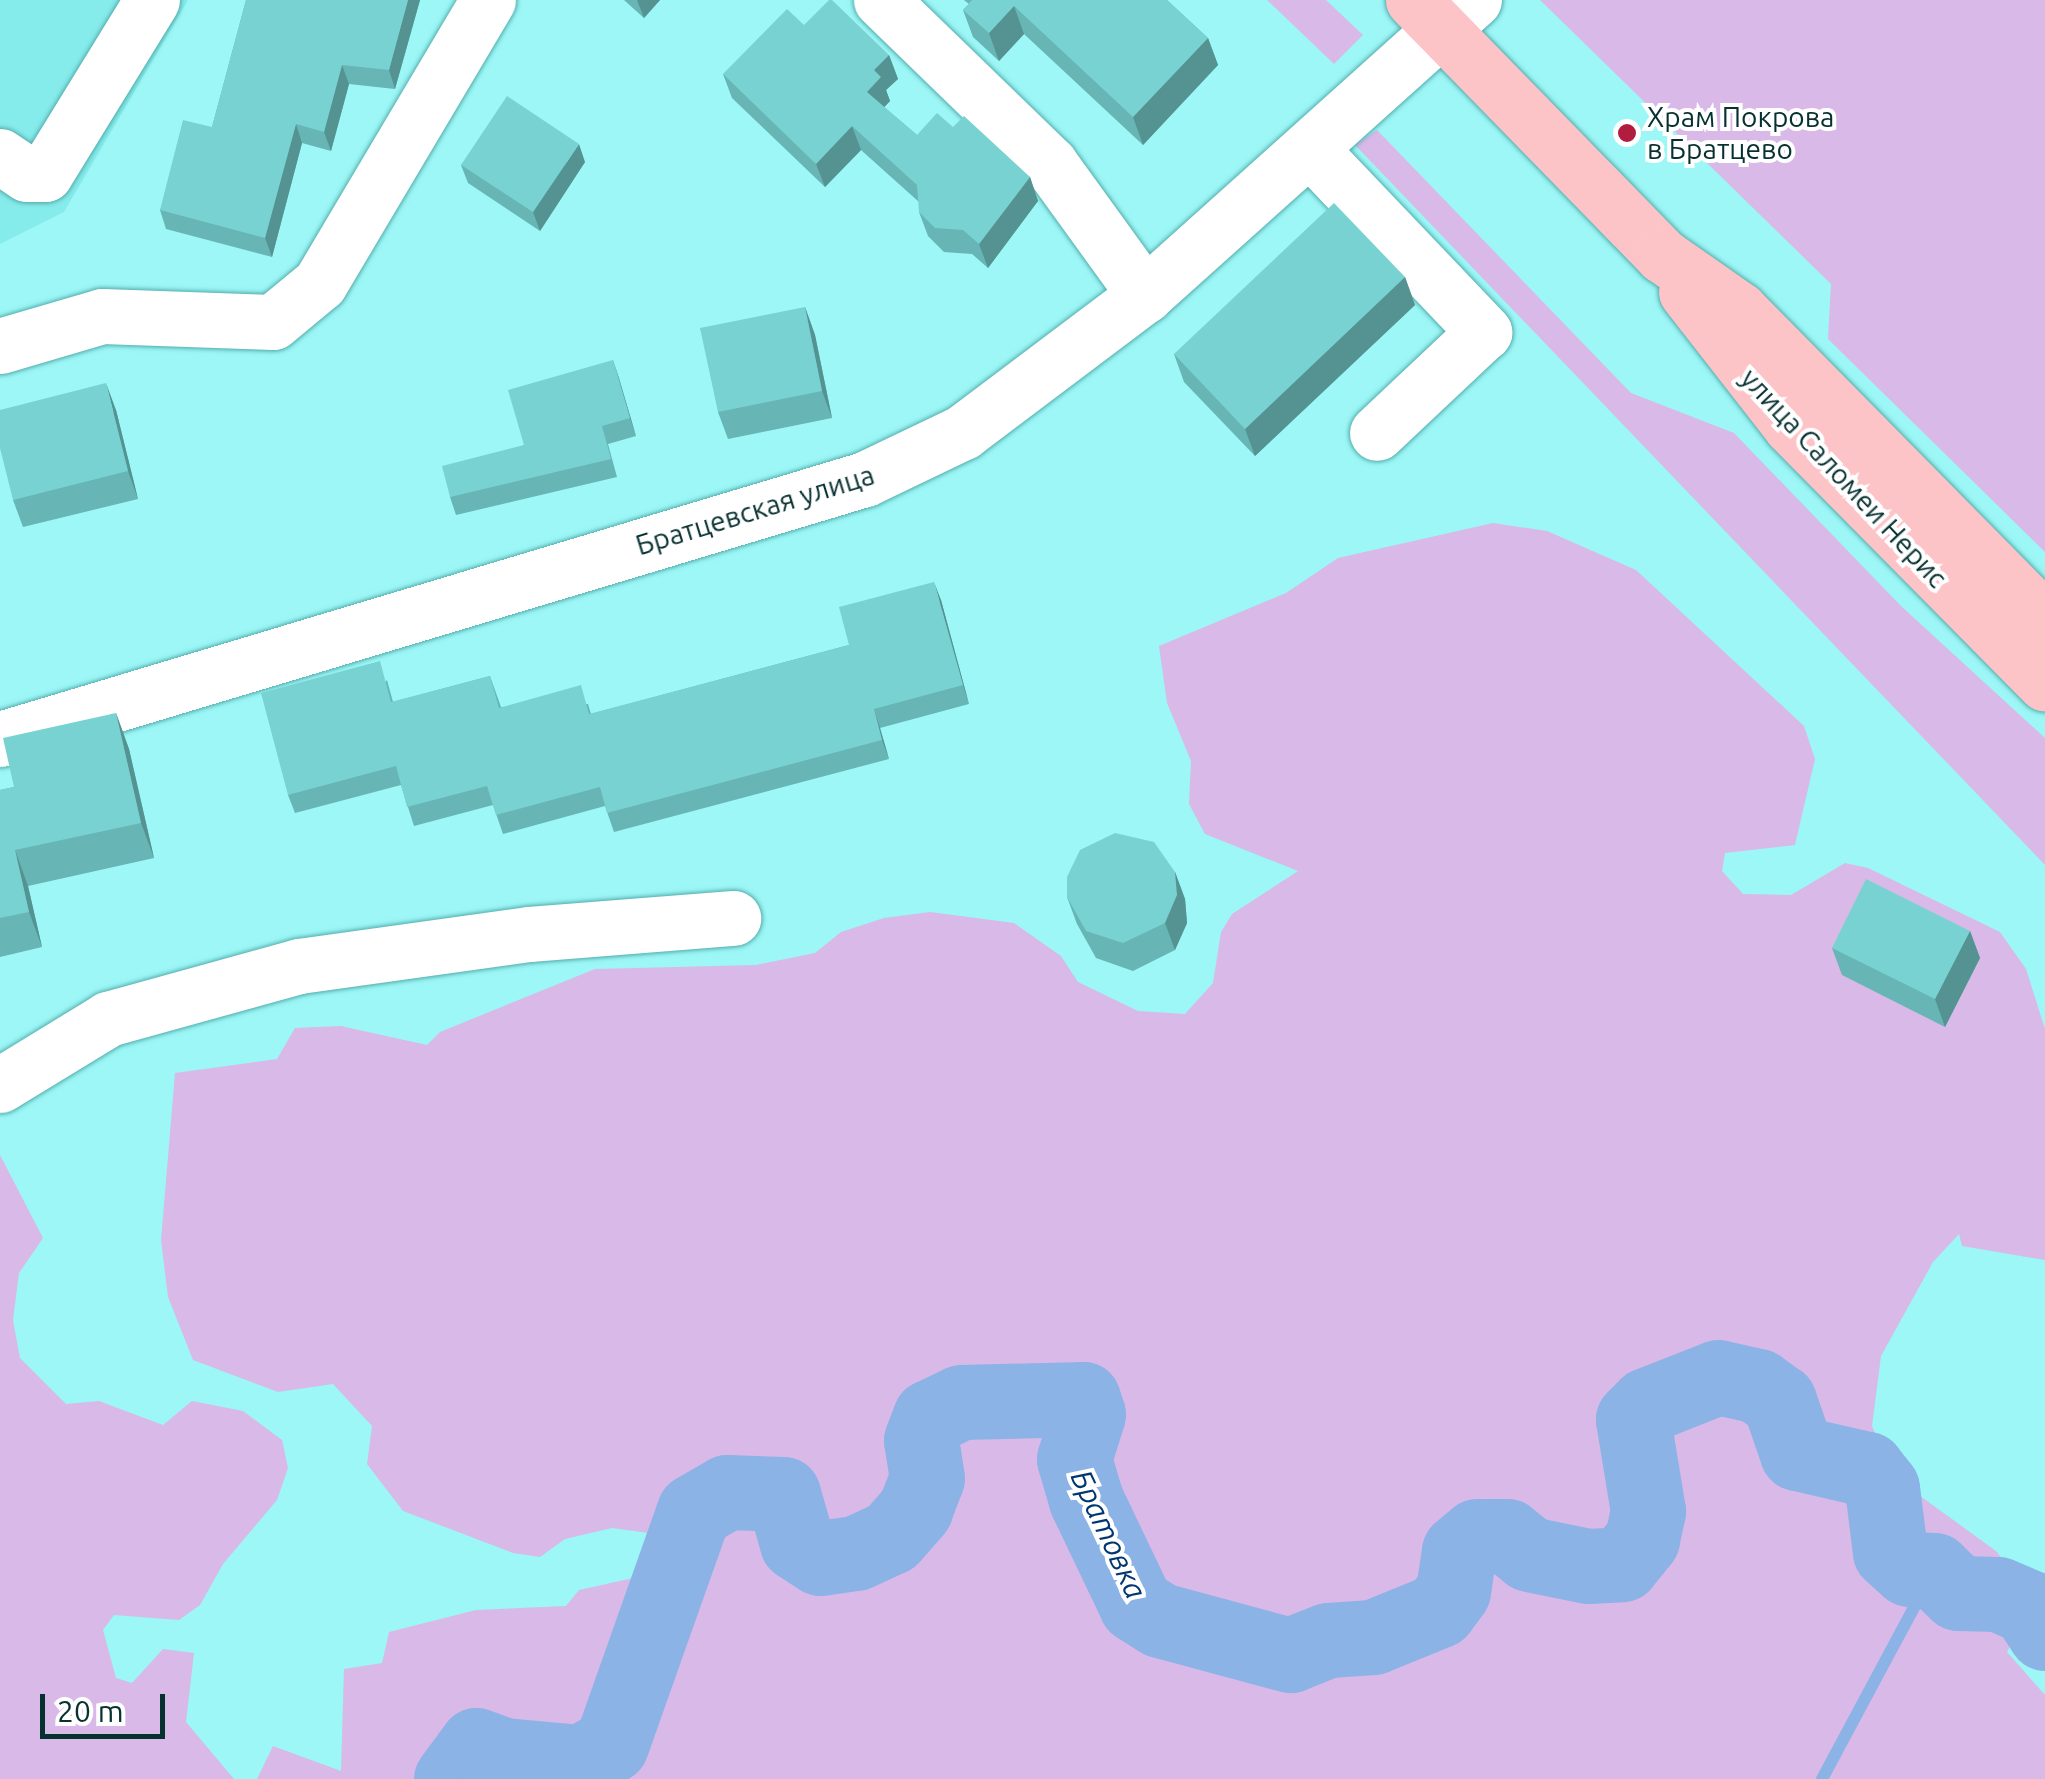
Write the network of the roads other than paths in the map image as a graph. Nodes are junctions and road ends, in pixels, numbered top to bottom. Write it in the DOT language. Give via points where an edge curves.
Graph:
graph roads {
  1 [pos="152,0"];
  2 [pos="488,0"];
  3 [pos="880,0"];
  4 [pos="1443,10"];
  5 [pos="1310,149"];
  6 [pos="0,156"];
  7 [pos="1663,256"];
  8 [pos="1145,295"];
  9 [pos="0,346"];
  10 [pos="1378,433"];
  11 [pos="2045,619"];
  12 [pos="2045,684"];
  13 [pos="0,739"];
  14 [pos="733,918"];
  15 [pos="0,1085"];
  1 -- 6 [label="street" via="44,174 27,174"];
  2 -- 9 [label="street" via="320,283 273,322 102,316"];
  3 -- 8 [label="street" via="1050,164"];
  4 -- 5 [label="street, Братцевская улица"];
  4 -- 7 [label="main road, улица Саломеи Нерис"];
  5 -- 8 [label="street, Братцевская улица"];
  5 -- 10 [label="street" via="1484,332"];
  7 -- 11 [label="main road, улица Саломеи Нерис" via="1739,309"];
  7 -- 12 [label="main road, улица Саломеи Нерис" via="1714,336 1791,427"];
  8 -- 13 [label="street, Братцевская улица" via="964,432 865,479"];
  14 -- 15 [label="street" via="529,934 299,966 108,1019"];
}
